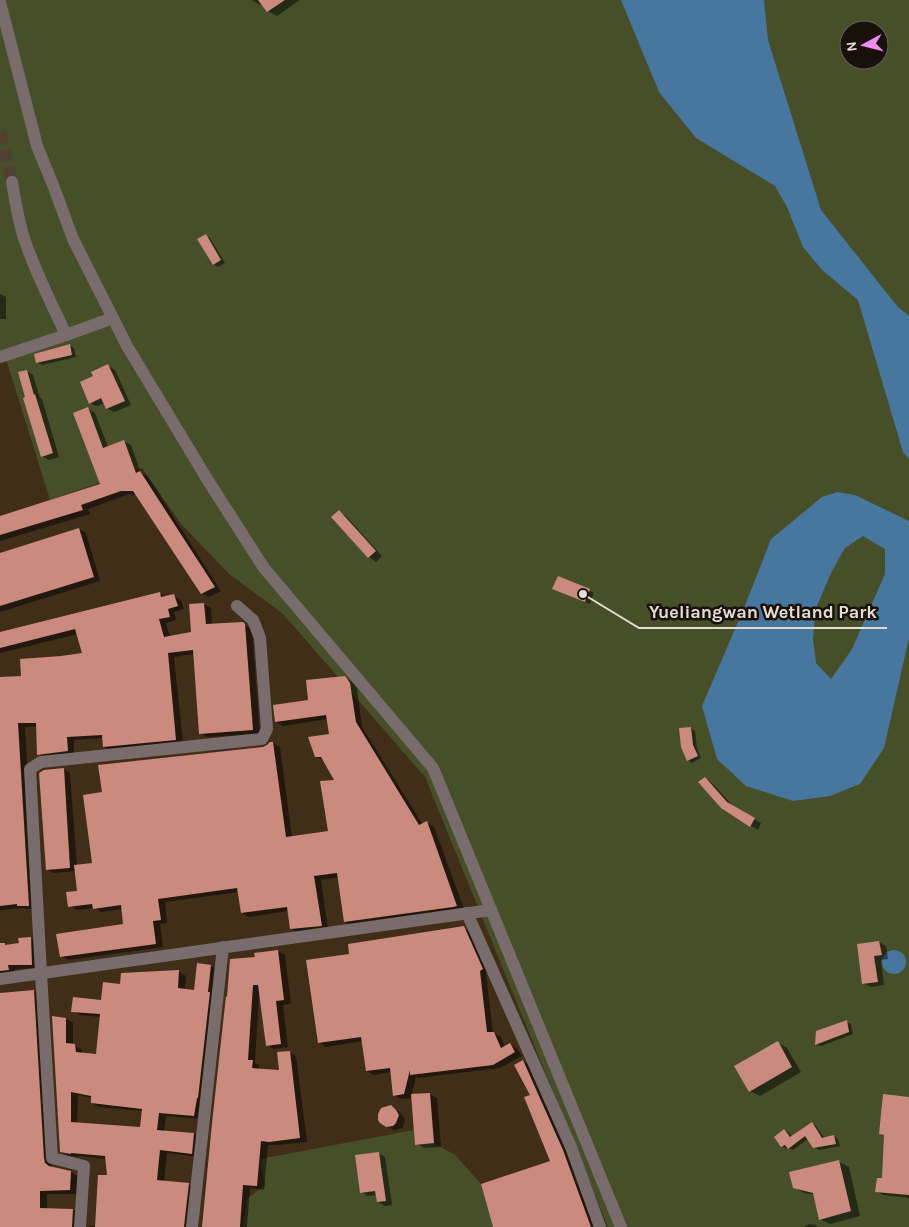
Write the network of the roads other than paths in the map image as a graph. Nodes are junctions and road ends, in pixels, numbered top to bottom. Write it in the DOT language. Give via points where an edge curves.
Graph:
graph roads {
  1 [pos="0,2"];
  2 [pos="12,182"];
  3 [pos="113,318"];
  4 [pos="66,335"];
  5 [pos="0,358"];
  6 [pos="237,606"];
  7 [pos="491,910"];
  8 [pos="467,914"];
  9 [pos="223,947"];
  10 [pos="40,973"];
  11 [pos="0,979"];
  12 [pos="80,1227"];
  13 [pos="192,1227"];
  14 [pos="600,1227"];
  15 [pos="621,1227"];
  1 -- 3 [label="street" via="37,146 73,239"];
  2 -- 4 [label="street" via="24,236"];
  3 -- 4 [label="street"];
  3 -- 7 [label="street" via="207,479 264,568 433,768"];
  4 -- 5 [label="street"];
  6 -- 10 [label="street" via="253,620 260,638 267,729 262,739 41,762 30,769"];
  7 -- 8 [label="street"];
  7 -- 15 [label="street"];
  8 -- 9 [label="street"];
  8 -- 14 [label="street" via="571,1147"];
  9 -- 10 [label="street"];
  9 -- 13 [label="street"];
  10 -- 11 [label="street"];
  10 -- 12 [label="street" via="52,1158 84,1166"];
}
